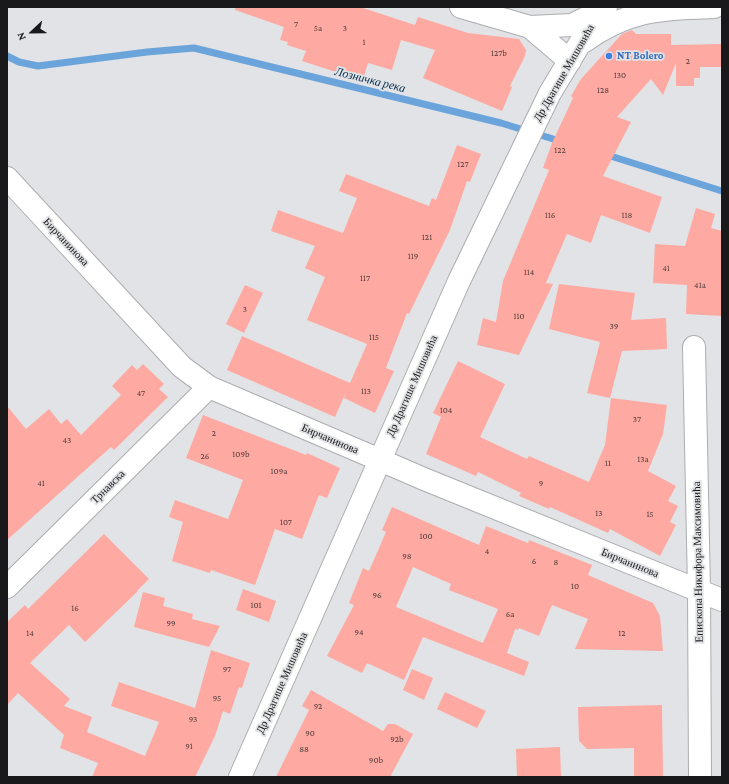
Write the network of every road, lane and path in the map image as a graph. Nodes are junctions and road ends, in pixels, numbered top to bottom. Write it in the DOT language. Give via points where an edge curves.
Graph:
graph roads {
  1 [pos="461,7"];
  2 [pos="714,7"];
  3 [pos="605,8"];
  4 [pos="530,27"];
  5 [pos="575,53"];
  6 [pos="7,178"];
  7 [pos="694,347"];
  8 [pos="209,387"];
  9 [pos="380,460"];
  10 [pos="7,587"];
  11 [pos="699,590"];
  12 [pos="722,600"];
  13 [pos="240,777"];
  14 [pos="700,777"];
  1 -- 4 [label="street"];
  2 -- 5 [label="street" via="658,9 637,14 614,24"];
  3 -- 4 [label="street" via="572,25"];
  3 -- 5 [label="street, Др Драгише Мишовића" via="591,25"];
  4 -- 5 [label="street"];
  5 -- 9 [label="street, Др Драгише Мишовића" via="550,93 459,281"];
  6 -- 8 [label="street, Бирчанинова" via="182,368"];
  7 -- 11 [label="street, Епископа Никифора Максимовића"];
  8 -- 9 [label="street, Бирчанинова"];
  8 -- 10 [label="street, Трнавска"];
  9 -- 11 [label="street, Бирчанинова"];
  9 -- 13 [label="street, Др Драгише Мишовића"];
  11 -- 12 [label="street, Бирчанинова"];
  11 -- 14 [label="street, Епископа Никифора Максимовића"];
}
